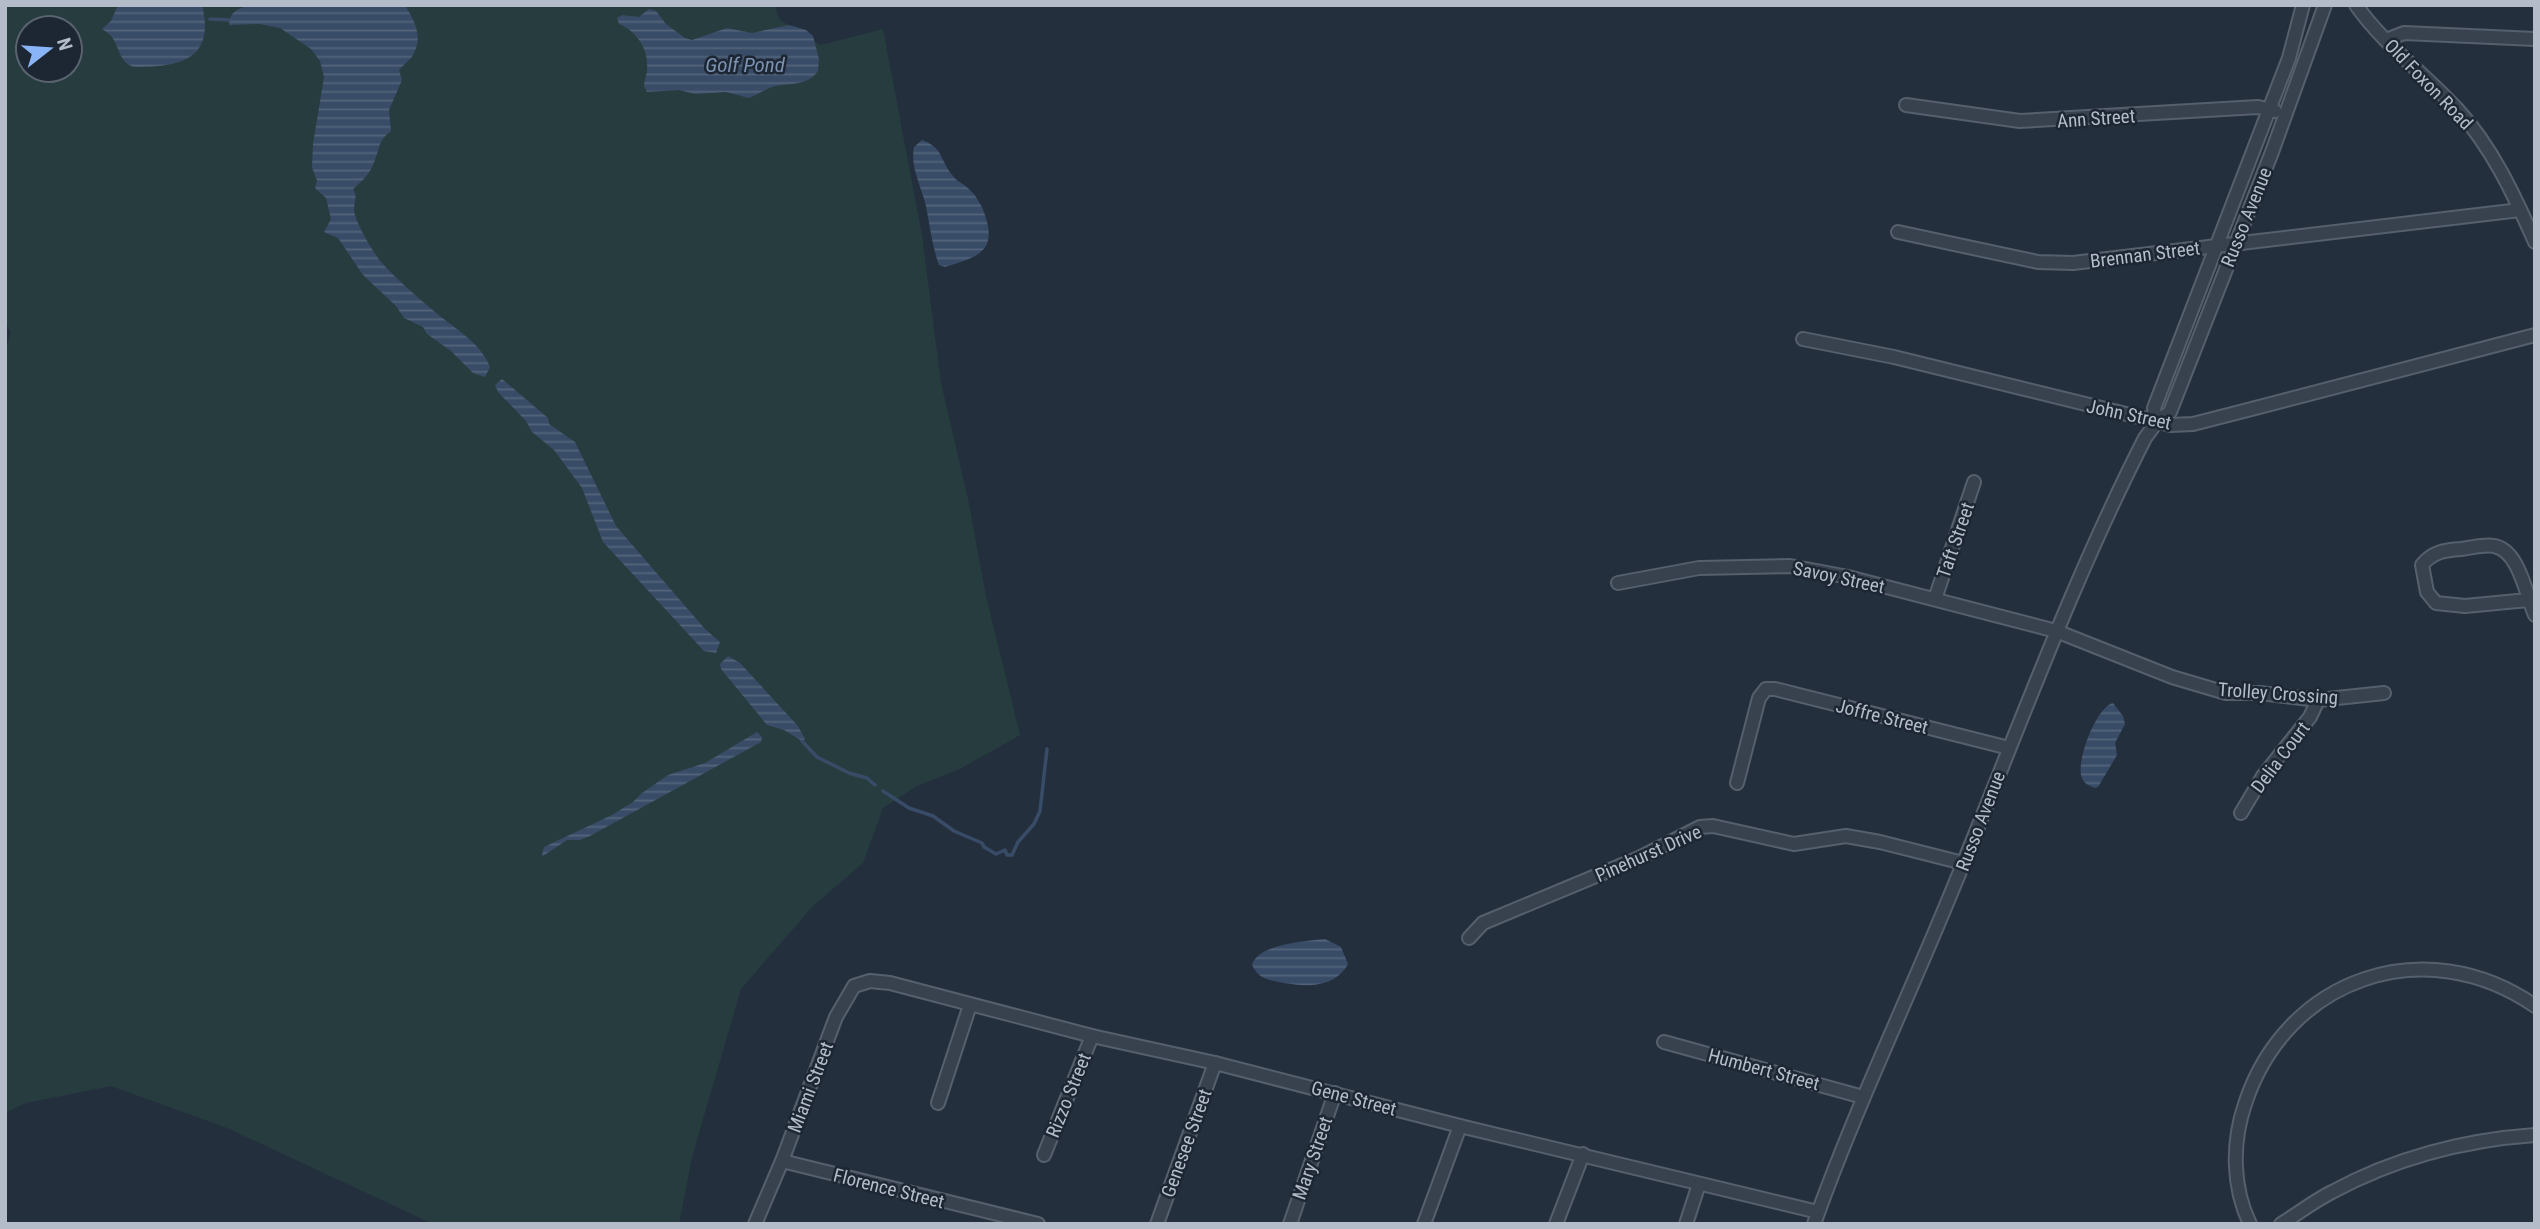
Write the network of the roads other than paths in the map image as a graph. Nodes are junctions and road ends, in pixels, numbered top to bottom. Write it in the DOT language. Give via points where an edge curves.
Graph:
graph roads {
  1 [pos="2303,5"];
  2 [pos="2325,5"];
  3 [pos="2356,5"];
  4 [pos="2535,39"];
  5 [pos="2386,40"];
  6 [pos="1906,105"];
  7 [pos="2270,109"];
  8 [pos="2286,114"];
  9 [pos="2520,210"];
  10 [pos="1898,232"];
  11 [pos="2535,242"];
  12 [pos="2235,243"];
  13 [pos="2217,246"];
  14 [pos="2535,335"];
  15 [pos="1803,339"];
  16 [pos="2156,423"];
  17 [pos="1974,482"];
  18 [pos="1618,583"];
  19 [pos="1935,599"];
  20 [pos="2528,600"];
  21 [pos="2535,615"];
  22 [pos="2056,631"];
  23 [pos="2384,693"];
  24 [pos="2318,700"];
  25 [pos="2009,748"];
  26 [pos="1737,783"];
  27 [pos="2241,813"];
  28 [pos="1963,863"];
  29 [pos="1469,938"];
  30 [pos="890,984"];
  31 [pos="970,1005"];
  32 [pos="2535,1006"];
  33 [pos="1092,1036"];
  34 [pos="1664,1042"];
  35 [pos="1215,1063"];
  36 [pos="1335,1093"];
  37 [pos="1863,1097"];
  38 [pos="938,1104"];
  39 [pos="1460,1126"];
  40 [pos="2535,1135"];
  41 [pos="1044,1154"];
  42 [pos="1583,1154"];
  43 [pos="782,1161"];
  44 [pos="1699,1184"];
  45 [pos="1816,1218"];
  46 [pos="755,1224"];
  47 [pos="1038,1224"];
  48 [pos="1157,1224"];
  49 [pos="1290,1224"];
  50 [pos="1424,1224"];
  51 [pos="1556,1224"];
  52 [pos="1686,1224"];
  53 [pos="2250,1224"];
  54 [pos="2281,1224"];
  1 -- 7 [label="street, Russo Avenue" via="2295,43"];
  2 -- 8 [label="street, Russo Avenue"];
  3 -- 5 [label="street, Old Foxon Road"];
  4 -- 5 [label="street" via="2404,33"];
  5 -- 9 [label="street, Old Foxon Road" via="2471,125 2497,163"];
  6 -- 7 [label="street, Ann Street" via="2020,121"];
  7 -- 8 [label="street, Ann Street"];
  7 -- 13 [label="street, Russo Avenue"];
  8 -- 12 [label="street, Russo Avenue"];
  9 -- 11 [label="street, Old Foxon Road"];
  9 -- 12 [label="street, Brennan Street"];
  10 -- 13 [label="street, Brennan Street" via="2038,262 2073,263"];
  12 -- 13 [label="street, Brennan Street"];
  12 -- 16 [label="street, Russo Avenue" via="2170,412"];
  13 -- 16 [label="street, Russo Avenue" via="2154,408"];
  14 -- 16 [label="street, John Street" via="2193,424"];
  15 -- 16 [label="street, John Street" via="1894,357"];
  16 -- 22 [label="street, Russo Avenue"];
  17 -- 19 [label="street, Taft Street"];
  18 -- 19 [label="street, Savoy Street" via="1699,568 1790,566"];
  19 -- 22 [label="street, Savoy Street"];
  20 -- 20 [label="street" via="2436,603 2427,592 2422,565 2445,550 2502,548 2511,555"];
  20 -- 21 [label="street"];
  22 -- 24 [label="street, Trolley Crossing" via="2226,693"];
  22 -- 25 [label="street, Russo Avenue"];
  23 -- 24 [label="street, Trolley Crossing"];
  24 -- 27 [label="street, Delia Court"];
  25 -- 26 [label="street, Joffre Street" via="1766,689 1759,698"];
  25 -- 28 [label="street, Russo Avenue"];
  28 -- 29 [label="street, Pinehurst Drive" via="1846,836 1794,844 1700,827 1639,858 1483,923"];
  28 -- 37 [label="street, Russo Avenue"];
  30 -- 31 [label="street, Gene Street"];
  30 -- 43 [label="street, Miami Street" via="864,981 846,996"];
  31 -- 33 [label="street, Gene Street"];
  31 -- 38 [label="street"];
  32 -- 53 [label="street" via="2476,977 2420,970 2361,980 2311,1007 2278,1038 2250,1087 2243,1111 2236,1171"];
  33 -- 35 [label="street, Gene Street"];
  33 -- 41 [label="street, Rizzo Street"];
  34 -- 37 [label="street, Humbert Street"];
  35 -- 36 [label="street, Gene Street"];
  35 -- 48 [label="street, Genesee Street"];
  36 -- 39 [label="street, Gene Street"];
  36 -- 49 [label="street, Mary Street"];
  37 -- 45 [label="street, Russo Avenue"];
  39 -- 42 [label="street, Gene Street"];
  39 -- 50 [label="street"];
  40 -- 54 [label="street" via="2445,1148 2383,1168 2330,1192"];
  42 -- 44 [label="street, Gene Street"];
  42 -- 51 [label="street"];
  43 -- 46 [label="street, Miami Street"];
  43 -- 47 [label="street, Florence Street"];
  44 -- 45 [label="street, Gene Street"];
  44 -- 52 [label="street"];
}
